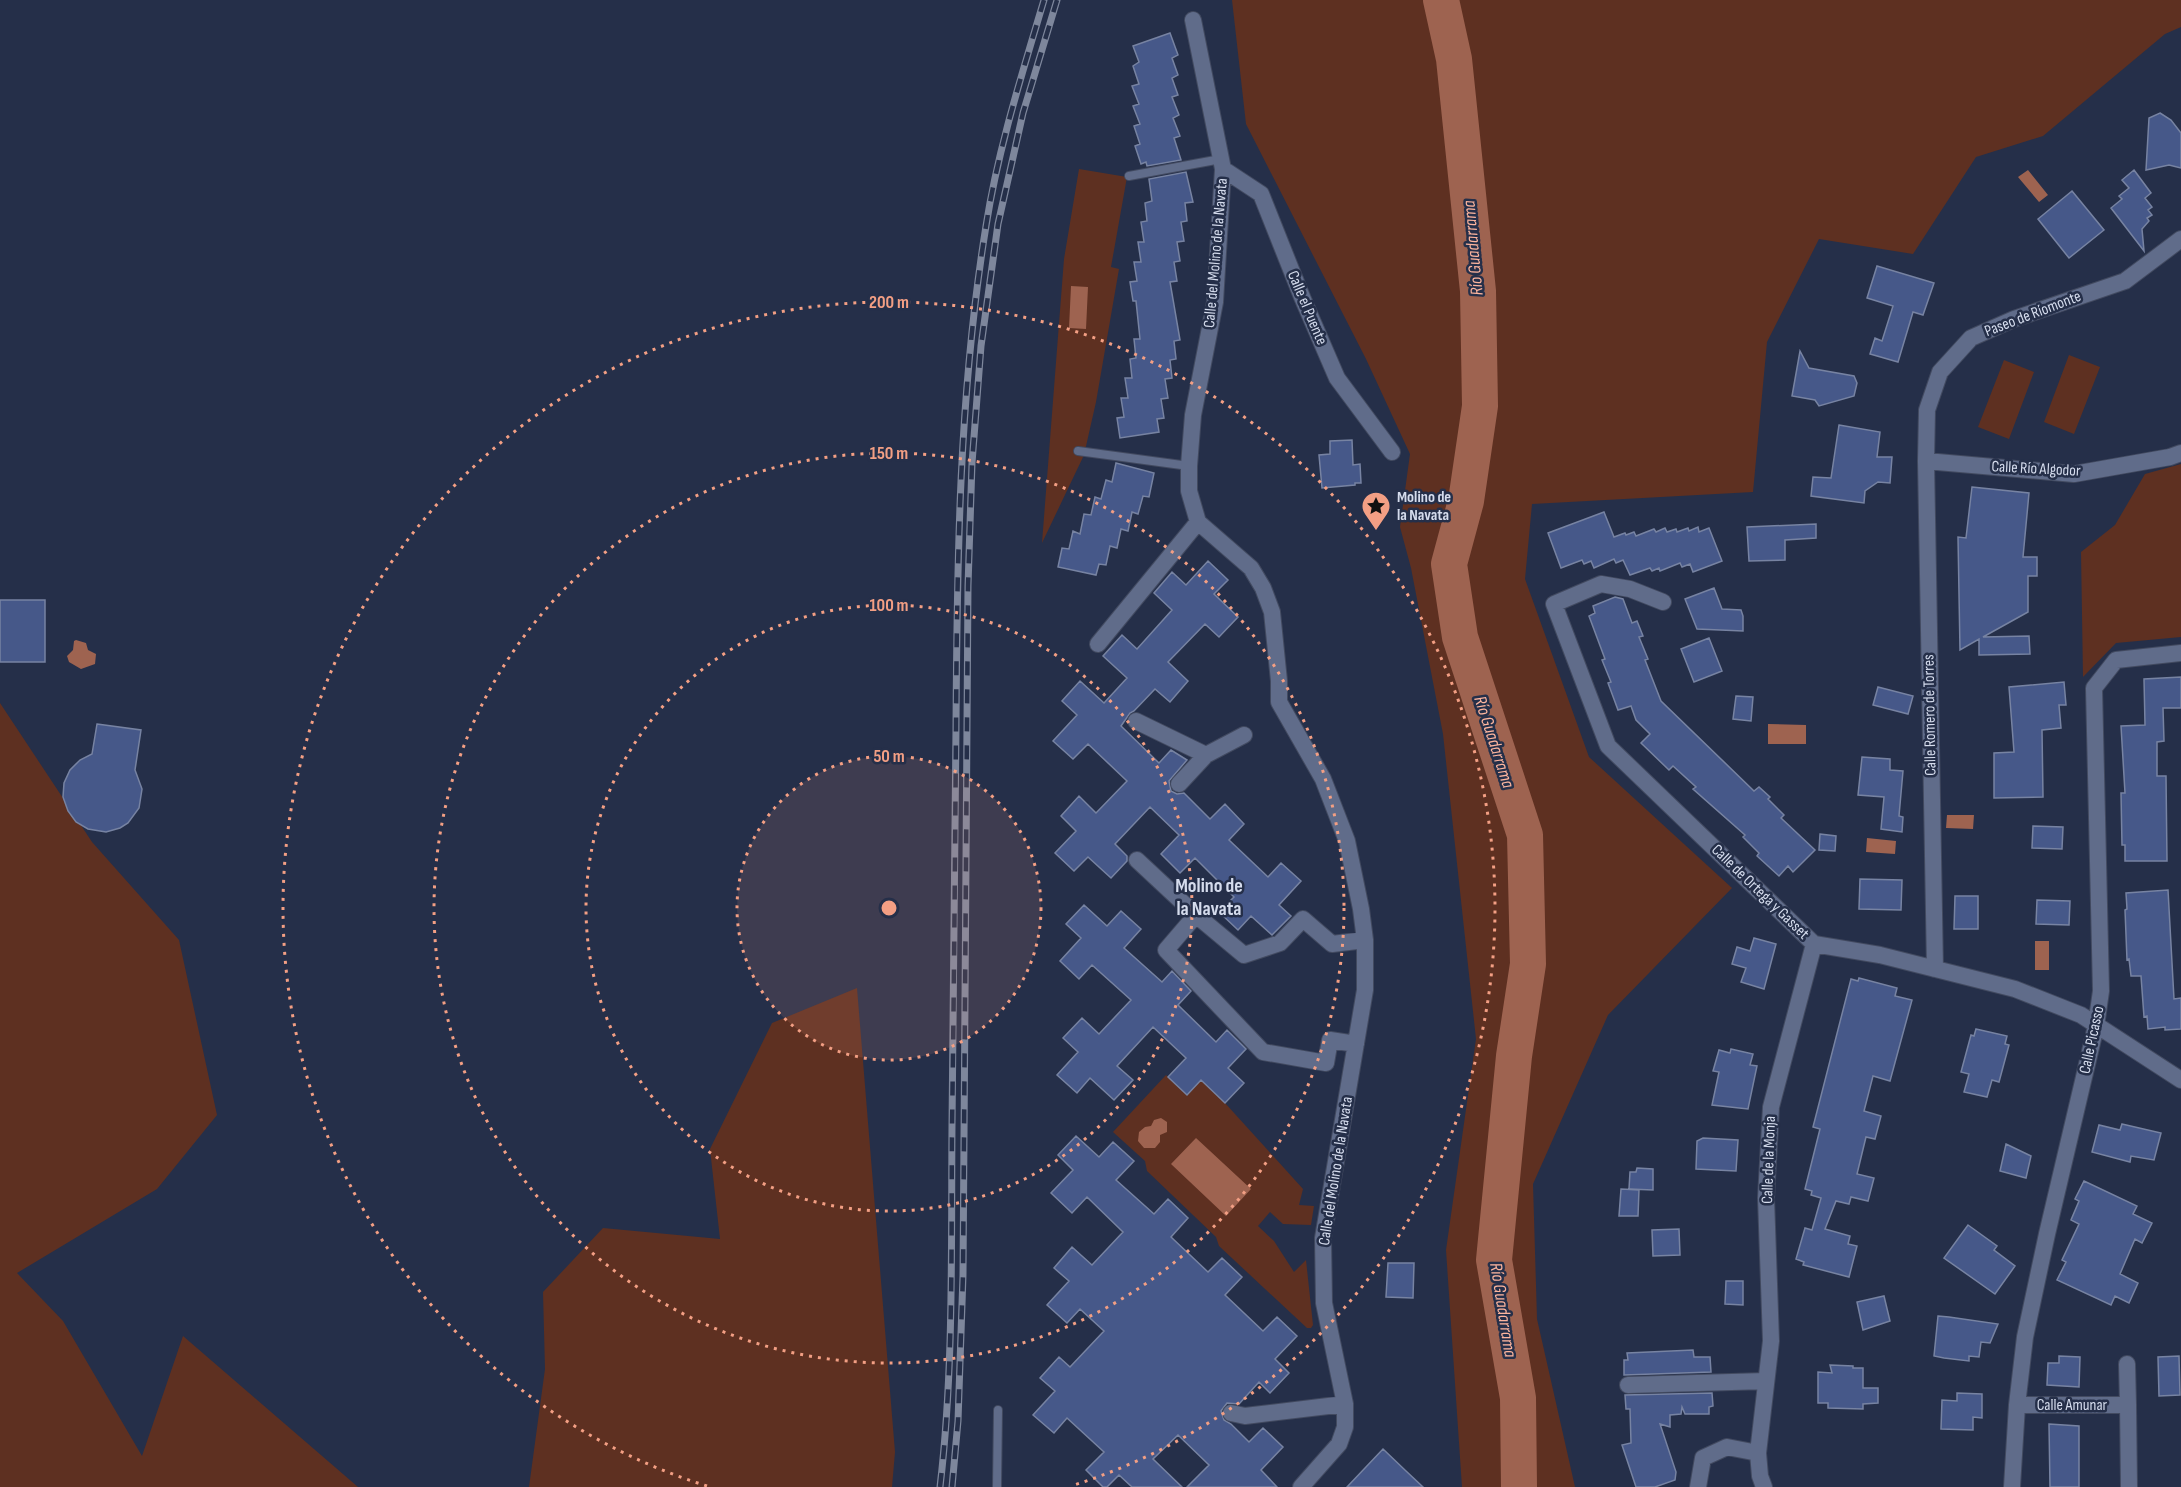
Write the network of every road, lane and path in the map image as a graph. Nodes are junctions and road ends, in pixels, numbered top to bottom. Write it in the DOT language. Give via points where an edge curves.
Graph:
graph roads {
  1 [pos="1193,20"];
  2 [pos="1222,164"];
  3 [pos="1129,176"];
  4 [pos="2181,239"];
  5 [pos="1078,450"];
  6 [pos="1392,452"];
  7 [pos="2181,453"];
  8 [pos="1926,461"];
  9 [pos="1189,466"];
  10 [pos="1198,522"];
  11 [pos="1663,602"];
  12 [pos="1098,644"];
  13 [pos="2181,653"];
  14 [pos="1136,721"];
  15 [pos="1244,735"];
  16 [pos="1206,755"];
  17 [pos="1179,784"];
  18 [pos="1137,860"];
  19 [pos="1196,915"];
  20 [pos="1365,940"];
  21 [pos="1814,944"];
  22 [pos="1935,969"];
  23 [pos="2096,1026"];
  24 [pos="1356,1044"];
  25 [pos="2181,1080"];
  26 [pos="2127,1364"];
  27 [pos="1766,1381"];
  28 [pos="1628,1385"];
  29 [pos="1345,1404"];
  30 [pos="2017,1405"];
  31 [pos="2128,1405"];
  32 [pos="998,1410"];
  33 [pos="1231,1413"];
  34 [pos="1758,1453"];
  35 [pos="997,1487"];
  36 [pos="1301,1487"];
  37 [pos="1698,1487"];
  38 [pos="1764,1487"];
  39 [pos="2012,1487"];
  40 [pos="2129,1487"];
  1 -- 2 [label="street, Calle del Molino de la Navata"];
  2 -- 3 [label="lane"];
  2 -- 6 [label="street, Calle el Puente" via="1261,194 1337,378"];
  2 -- 9 [label="street, Calle del Molino de la Navata" via="1215,302 1193,415"];
  4 -- 8 [label="street, Paseo de Ríomonte" via="2125,280 1971,338 1940,372 1927,410"];
  5 -- 9 [label="lane"];
  7 -- 8 [label="street, Calle Río Algodor" via="2074,474"];
  8 -- 22 [label="street, Calle Romero de Torres"];
  9 -- 10 [label="street, Calle del Molino de la Navata" via="1189,491"];
  10 -- 12 [label="street"];
  10 -- 20 [label="street, Calle del Molino de la Navata" via="1251,568 1263,588 1272,612 1279,702 1323,779 1347,841"];
  11 -- 21 [label="street, Calle de Ortega y Gasset" via="1630,589 1601,584 1554,604 1608,746"];
  13 -- 23 [label="street, Calle Picasso" via="2116,660 2094,688 2101,991"];
  14 -- 16 [label="street"];
  15 -- 16 [label="street"];
  16 -- 17 [label="street"];
  18 -- 19 [label="street"];
  19 -- 20 [label="street" via="1244,956 1280,943 1303,919 1332,944"];
  19 -- 24 [label="street" via="1166,950 1263,1052 1326,1063 1330,1040"];
  20 -- 24 [label="street, Calle del Molino de la Navata" via="1365,990"];
  21 -- 22 [label="street, Calle de Ortega y Gasset"];
  21 -- 27 [label="street, Calle de la Monja" via="1771,1107 1766,1198 1771,1341"];
  22 -- 23 [label="street, Calle de Ortega y Gasset" via="2015,989 2081,1015"];
  23 -- 25 [label="street, Calle de Ortega y Gasset"];
  23 -- 30 [label="street, Calle Picasso" via="2025,1336"];
  24 -- 29 [label="street, Calle del Molino de la Navata" via="1323,1238 1324,1303"];
  26 -- 31 [label="street, Calle Amunar"];
  27 -- 28 [label="street"];
  27 -- 34 [label="street, Calle de la Monja"];
  29 -- 33 [label="street" via="1245,1416"];
  29 -- 36 [label="street, Calle del Molino de la Navata" via="1345,1427 1339,1444"];
  30 -- 31 [label="street, Calle Amunar"];
  30 -- 39 [label="street, Calle Picasso"];
  31 -- 40 [label="street, Calle Amunar"];
  32 -- 35 [label="lane"];
  34 -- 37 [label="street" via="1727,1447 1703,1458"];
  34 -- 38 [label="street, Calle de la Monja"];
}
